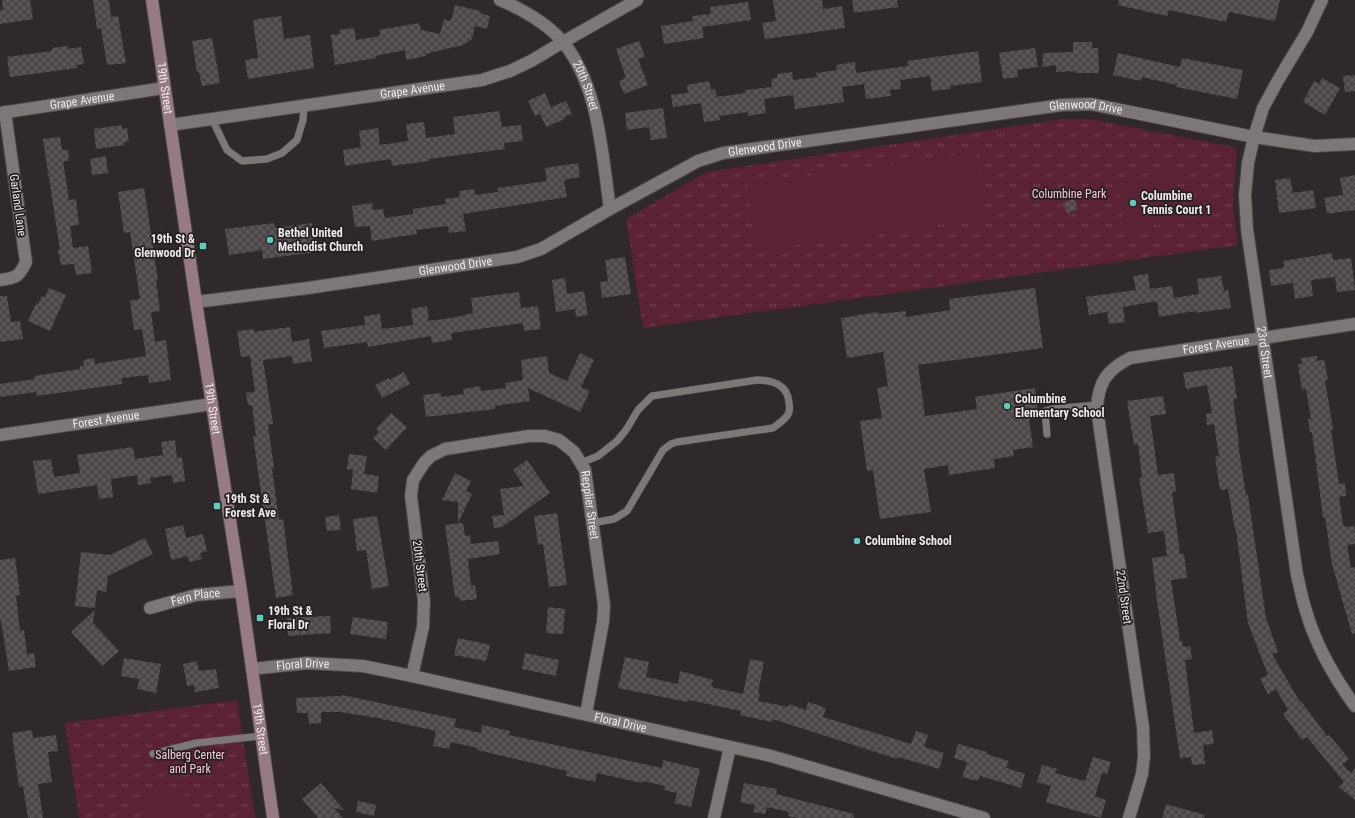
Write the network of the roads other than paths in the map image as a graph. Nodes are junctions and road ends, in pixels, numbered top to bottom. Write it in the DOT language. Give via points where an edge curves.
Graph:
graph roads {
  1 [pos="152,0"];
  2 [pos="500,0"];
  3 [pos="637,0"];
  4 [pos="1322,0"];
  5 [pos="563,42"];
  6 [pos="164,88"];
  7 [pos="304,106"];
  8 [pos="3,113"];
  9 [pos="212,119"];
  10 [pos="170,125"];
  11 [pos="1254,137"];
  12 [pos="1355,144"];
  13 [pos="610,208"];
  14 [pos="0,280"];
  15 [pos="196,302"];
  16 [pos="1355,324"];
  17 [pos="1263,338"];
  18 [pos="1106,376"];
  19 [pos="212,404"];
  20 [pos="1097,405"];
  21 [pos="1047,434"];
  22 [pos="0,435"];
  23 [pos="427,460"];
  24 [pos="581,463"];
  25 [pos="592,523"];
  26 [pos="241,591"];
  27 [pos="150,608"];
  28 [pos="252,668"];
  29 [pos="412,676"];
  30 [pos="1355,706"];
  31 [pos="586,714"];
  32 [pos="261,736"];
  33 [pos="730,747"];
  34 [pos="153,754"];
  35 [pos="273,818"];
  36 [pos="714,818"];
  37 [pos="984,818"];
  38 [pos="1129,818"];
  1 -- 6 [label="street, 19th Street"];
  2 -- 5 [label="street, 20th Street" via="536,18"];
  3 -- 5 [label="street, Grape Avenue"];
  4 -- 11 [label="street, 23rd Street" via="1307,32 1263,108"];
  5 -- 7 [label="street, Grape Avenue" via="510,72 482,80"];
  5 -- 13 [label="street, 20th Street" via="587,84 596,112"];
  6 -- 8 [label="street, Grape Avenue"];
  6 -- 10 [label="street, 19th Street"];
  7 -- 9 [label="street, Grape Avenue"];
  7 -- 9 [label="lane" via="303,120 296,140 282,153 267,159 242,161 227,150"];
  8 -- 14 [label="street, Garland Lane" via="26,262 21,274"];
  9 -- 10 [label="street, Grape Avenue"];
  10 -- 15 [label="street, 19th Street"];
  11 -- 12 [label="street, Glenwood Drive" via="1315,146"];
  11 -- 13 [label="street, Glenwood Drive" via="1091,104 1062,105 723,153 698,161"];
  11 -- 17 [label="street, 23rd Street" via="1245,195 1247,229"];
  13 -- 15 [label="street, Glenwood Drive" via="541,249 517,257"];
  15 -- 19 [label="street, 19th Street"];
  16 -- 17 [label="street, Forest Avenue"];
  17 -- 18 [label="street, Forest Avenue" via="1130,358 1117,365"];
  17 -- 30 [label="street, 23rd Street" via="1297,575 1306,612 1337,681"];
  18 -- 20 [label="street, 22nd Street" via="1098,394"];
  19 -- 22 [label="street, Forest Avenue"];
  19 -- 26 [label="street, 19th Street"];
  20 -- 21 [label="lane" via="1045,411"];
  20 -- 38 [label="street, 22nd Street" via="1143,727 1142,774"];
  23 -- 24 [label="street, Repplier Street" via="445,449 529,436 545,436 559,440 574,452"];
  23 -- 29 [label="street, 20th Street" via="413,480 411,496 424,601 423,627"];
  24 -- 25 [label="street, Repplier Street" via="585,470"];
  24 -- 25 [label="lane" via="598,456 621,437 638,410 652,396 757,380 775,382 787,392 788,414 782,422 773,428 677,442 667,446 627,511 614,519"];
  25 -- 31 [label="street, Repplier Street" via="604,605"];
  26 -- 27 [label="street, Fern Place" via="196,595"];
  26 -- 28 [label="street, 19th Street"];
  28 -- 29 [label="street, Floral Drive" via="314,664 363,666"];
  28 -- 32 [label="street, 19th Street"];
  29 -- 31 [label="street, Floral Drive"];
  31 -- 33 [label="street, Floral Drive"];
  32 -- 34 [label="lane" via="196,743"];
  32 -- 35 [label="street, 19th Street"];
  33 -- 36 [label="street"];
  33 -- 37 [label="street, Floral Drive" via="771,756"];
}
